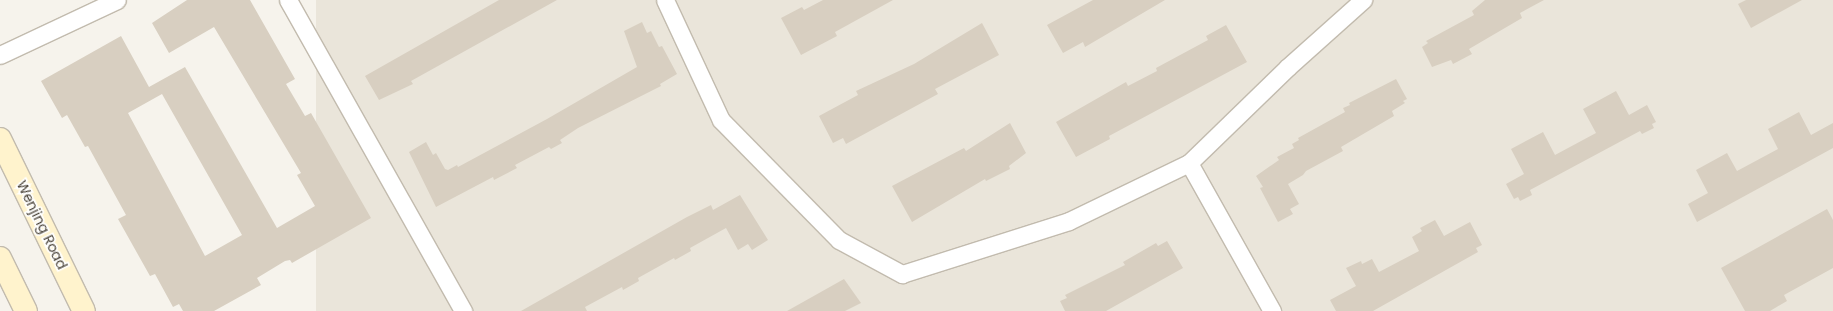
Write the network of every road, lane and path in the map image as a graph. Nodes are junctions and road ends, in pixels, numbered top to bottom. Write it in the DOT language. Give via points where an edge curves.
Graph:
graph roads {
  1 [pos="117,0"];
  2 [pos="288,0"];
  3 [pos="665,0"];
  4 [pos="1363,0"];
  5 [pos="0,55"];
  6 [pos="0,139"];
  7 [pos="1189,163"];
  8 [pos="0,258"];
  9 [pos="26,311"];
  10 [pos="84,311"];
  11 [pos="463,311"];
  12 [pos="1272,311"];
  1 -- 5 [label="street"];
  2 -- 11 [label="street"];
  3 -- 7 [label="street" via="721,120 839,240 902,274 1069,221"];
  4 -- 7 [label="street" via="1288,67"];
  6 -- 10 [label="main road, Wenjing Road"];
  7 -- 12 [label="street"];
  8 -- 9 [label="main road"];
}
